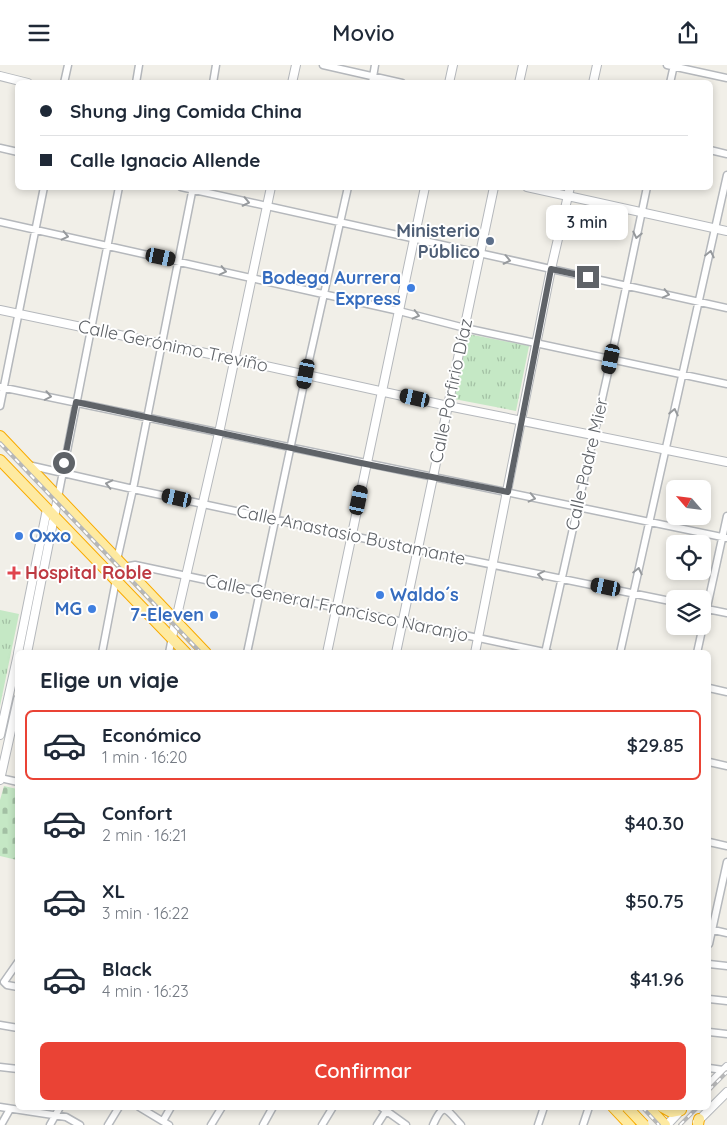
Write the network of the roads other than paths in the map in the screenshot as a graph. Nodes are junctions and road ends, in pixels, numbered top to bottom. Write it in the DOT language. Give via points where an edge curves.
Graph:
graph roads {
  1 [pos="68,65"];
  2 [pos="139,65"];
  3 [pos="216,65"];
  4 [pos="296,65"];
  5 [pos="323,65"];
  6 [pos="375,65"];
  7 [pos="453,65"];
  8 [pos="522,65"];
  9 [pos="597,65"];
  10 [pos="671,65"];
  11 [pos="0,76"];
  12 [pos="727,78"];
  13 [pos="372,79"];
  14 [pos="16,80"];
  15 [pos="65,80"];
  16 [pos="136,80"];
  17 [pos="214,80"];
  18 [pos="293,80"];
  19 [pos="450,80"];
  20 [pos="519,80"];
  21 [pos="594,80"];
  22 [pos="670,80"];
  23 [pos="0,148"];
  24 [pos="15,151"];
  25 [pos="713,151"];
  26 [pos="727,154"];
  27 [pos="727,175"];
  28 [pos="43,190"];
  29 [pos="117,190"];
  30 [pos="193,190"];
  31 [pos="197,190"];
  32 [pos="271,190"];
  33 [pos="347,190"];
  34 [pos="423,190"];
  35 [pos="493,190"];
  36 [pos="552,190"];
  37 [pos="646,190"];
  38 [pos="569,192"];
  39 [pos="268,206"];
  40 [pos="641,213"];
  41 [pos="0,222"];
  42 [pos="341,223"];
  43 [pos="36,229"];
  44 [pos="716,229"];
  45 [pos="727,231"];
  46 [pos="414,239"];
  47 [pos="107,245"];
  48 [pos="480,255"];
  49 [pos="178,261"];
  50 [pos="551,269"];
  51 [pos="252,278"];
  52 [pos="626,285"];
  53 [pos="324,295"];
  54 [pos="699,302"];
  55 [pos="727,308"];
  56 [pos="0,310"];
  57 [pos="399,311"];
  58 [pos="18,314"];
  59 [pos="465,328"];
  60 [pos="91,329"];
  61 [pos="537,343"];
  62 [pos="162,344"];
  63 [pos="234,359"];
  64 [pos="611,359"];
  65 [pos="306,374"];
  66 [pos="683,374"];
  67 [pos="727,384"];
  68 [pos="2,387"];
  69 [pos="382,391"];
  70 [pos="76,402"];
  71 [pos="0,406"];
  72 [pos="448,406"];
  73 [pos="148,417"];
  74 [pos="522,420"];
  75 [pos="219,433"];
  76 [pos="594,435"];
  77 [pos="0,436"];
  78 [pos="291,448"];
  79 [pos="666,449"];
  80 [pos="0,460"];
  81 [pos="727,462"];
  82 [pos="366,464"];
  83 [pos="28,465"];
  84 [pos="62,474"];
  85 [pos="433,477"];
  86 [pos="133,489"];
  87 [pos="508,492"];
  88 [pos="58,497"];
  89 [pos="203,504"];
  90 [pos="578,508"];
  91 [pos="51,513"];
  92 [pos="727,517"];
  93 [pos="275,519"];
  94 [pos="649,523"];
  95 [pos="352,536"];
  96 [pos="725,537"];
  97 [pos="418,549"];
  98 [pos="117,560"];
  99 [pos="492,565"];
  100 [pos="125,569"];
  101 [pos="187,576"];
  102 [pos="562,579"];
  103 [pos="116,580"];
  104 [pos="710,590"];
  105 [pos="260,593"];
  106 [pos="633,593"];
  107 [pos="666,600"];
  108 [pos="337,609"];
  109 [pos="711,609"];
  110 [pos="727,613"];
  111 [pos="176,622"];
  112 [pos="402,622"];
  113 [pos="700,635"];
  114 [pos="172,637"];
  115 [pos="478,638"];
  116 [pos="19,650"];
  117 [pos="28,650"];
  118 [pos="103,650"];
  119 [pos="169,650"];
  120 [pos="183,650"];
  121 [pos="203,650"];
  122 [pos="248,650"];
  123 [pos="328,650"];
  124 [pos="397,650"];
  125 [pos="476,650"];
  126 [pos="536,650"];
  127 [pos="546,650"];
  128 [pos="621,650"];
  129 [pos="698,650"];
  130 [pos="711,688"];
  131 [pos="14,690"];
  132 [pos="727,691"];
  133 [pos="15,712"];
  134 [pos="0,735"];
  135 [pos="711,763"];
  136 [pos="727,767"];
  137 [pos="0,779"];
  138 [pos="15,782"];
  139 [pos="711,842"];
  140 [pos="727,846"];
  141 [pos="727,862"];
  142 [pos="711,926"];
  143 [pos="711,930"];
  144 [pos="727,933"];
  145 [pos="711,964"];
  146 [pos="15,966"];
  147 [pos="727,966"];
  148 [pos="15,986"];
  149 [pos="711,999"];
  150 [pos="727,1001"];
  151 [pos="0,1025"];
  152 [pos="15,1028"];
  153 [pos="711,1032"];
  154 [pos="727,1034"];
  155 [pos="0,1067"];
  156 [pos="711,1068"];
  157 [pos="15,1069"];
  158 [pos="725,1069"];
  159 [pos="711,1083"];
  160 [pos="727,1092"];
  161 [pos="0,1107"];
  162 [pos="10,1109"];
  163 [pos="711,1109"];
  164 [pos="15,1110"];
  165 [pos="18,1110"];
  166 [pos="58,1110"];
  167 [pos="117,1110"];
  168 [pos="144,1110"];
  169 [pos="170,1110"];
  170 [pos="220,1110"];
  171 [pos="271,1110"];
  172 [pos="331,1110"];
  173 [pos="383,1110"];
  174 [pos="384,1110"];
  175 [pos="543,1110"];
  176 [pos="588,1110"];
  177 [pos="616,1110"];
  178 [pos="630,1110"];
  179 [pos="651,1110"];
  180 [pos="682,1110"];
  181 [pos="710,1110"];
  182 [pos="56,1115"];
  183 [pos="166,1123"];
  184 [pos="697,1123"];
  185 [pos="627,1124"];
  186 [pos="1,1125"];
  187 [pos="50,1125"];
  188 [pos="80,1125"];
  189 [pos="108,1125"];
  190 [pos="211,1125"];
  191 [pos="262,1125"];
  192 [pos="322,1125"];
  193 [pos="377,1125"];
  194 [pos="406,1125"];
  195 [pos="432,1125"];
  196 [pos="461,1125"];
  197 [pos="538,1125"];
  198 [pos="583,1125"];
  199 [pos="644,1125"];
  200 [pos="666,1125"];
  1 -- 15 [label="street"];
  2 -- 16 [label="street"];
  3 -- 17 [label="street"];
  4 -- 18 [label="street"];
  5 -- 13 [label="street"];
  6 -- 13 [label="street"];
  7 -- 19 [label="street"];
  8 -- 20 [label="street"];
  9 -- 21 [label="street"];
  10 -- 12 [label="street"];
  10 -- 22 [label="street"];
  11 -- 14 [label="street"];
  23 -- 24 [label="street"];
  25 -- 26 [label="street"];
  27 -- 44 [label="street"];
  28 -- 43 [label="street"];
  29 -- 47 [label="street"];
  30 -- 49 [label="street"];
  31 -- 39 [label="street, one-way"];
  32 -- 39 [label="street"];
  33 -- 42 [label="street"];
  34 -- 46 [label="street"];
  35 -- 48 [label="street, Calle Porfirio Díaz"];
  36 -- 38 [label="street"];
  37 -- 40 [label="street, Calle Padre Mier"];
  38 -- 40 [label="street"];
  38 -- 50 [label="street"];
  39 -- 42 [label="street"];
  39 -- 51 [label="street"];
  40 -- 44 [label="street"];
  40 -- 52 [label="street, Calle Padre Mier, one-way"];
  41 -- 43 [label="street"];
  42 -- 46 [label="street"];
  42 -- 53 [label="street"];
  43 -- 47 [label="street, one-way"];
  43 -- 58 [label="street"];
  44 -- 45 [label="street"];
  54 -- 44 [label="street, one-way"];
  46 -- 48 [label="street"];
  46 -- 57 [label="street"];
  47 -- 49 [label="street"];
  47 -- 60 [label="street"];
  48 -- 50 [label="street, one-way"];
  48 -- 59 [label="street, Calle Porfirio Díaz"];
  49 -- 51 [label="street, one-way"];
  49 -- 62 [label="street"];
  50 -- 52 [label="street"];
  50 -- 61 [label="street"];
  51 -- 53 [label="street"];
  51 -- 63 [label="street"];
  52 -- 54 [label="street, one-way"];
  52 -- 64 [label="street, Calle Padre Mier"];
  53 -- 57 [label="street"];
  53 -- 65 [label="street"];
  54 -- 55 [label="street"];
  54 -- 66 [label="street"];
  56 -- 58 [label="street, Calle Gerónimo Treviño"];
  57 -- 59 [label="street, one-way"];
  57 -- 69 [label="street"];
  58 -- 60 [label="street, Calle Gerónimo Treviño"];
  58 -- 68 [label="street"];
  59 -- 61 [label="street"];
  59 -- 72 [label="street, Calle Porfirio Díaz"];
  60 -- 62 [label="street, Calle Gerónimo Treviño"];
  60 -- 70 [label="street"];
  61 -- 64 [label="street"];
  61 -- 74 [label="street"];
  62 -- 63 [label="street, Calle Gerónimo Treviño"];
  62 -- 73 [label="street"];
  63 -- 65 [label="street, Calle Gerónimo Treviño"];
  63 -- 75 [label="street"];
  64 -- 66 [label="street"];
  64 -- 76 [label="street, Calle Padre Mier"];
  65 -- 69 [label="street, Calle Gerónimo Treviño"];
  65 -- 78 [label="street"];
  66 -- 67 [label="street"];
  79 -- 66 [label="street, one-way"];
  68 -- 70 [label="street, one-way"];
  68 -- 71 [label="street"];
  69 -- 72 [label="street, Calle Gerónimo Treviño"];
  69 -- 82 [label="street"];
  70 -- 73 [label="street"];
  70 -- 84 [label="street"];
  72 -- 74 [label="street, Calle Gerónimo Treviño"];
  72 -- 85 [label="street, Calle Porfirio Díaz"];
  73 -- 75 [label="street"];
  73 -- 86 [label="street"];
  74 -- 76 [label="street, Calle Gerónimo Treviño"];
  74 -- 87 [label="street"];
  75 -- 78 [label="street"];
  75 -- 89 [label="street"];
  76 -- 79 [label="street, Calle Gerónimo Treviño"];
  76 -- 90 [label="street, Calle Padre Mier"];
  77 -- 83 [label="highway"];
  78 -- 82 [label="street"];
  78 -- 93 [label="street"];
  79 -- 81 [label="street, Calle Gerónimo Treviño"];
  79 -- 94 [label="street"];
  80 -- 91 [label="highway"];
  82 -- 85 [label="street"];
  82 -- 95 [label="street"];
  83 -- 84 [label="street, Calle Anastasio Bustamante"];
  83 -- 88 [label="highway"];
  86 -- 84 [label="street, Calle Anastasio Bustamante, one-way"];
  84 -- 88 [label="street"];
  85 -- 87 [label="street"];
  85 -- 97 [label="street, Calle Porfirio Díaz"];
  86 -- 89 [label="street, Calle Anastasio Bustamante"];
  86 -- 98 [label="street"];
  87 -- 90 [label="street, one-way"];
  87 -- 99 [label="street"];
  88 -- 91 [label="street"];
  88 -- 98 [label="highway"];
  89 -- 93 [label="street, Calle Anastasio Bustamante"];
  89 -- 101 [label="street"];
  90 -- 94 [label="street"];
  90 -- 102 [label="street, Calle Padre Mier"];
  91 -- 103 [label="highway"];
  91 -- 116 [label="street"];
  91 -- 117 [label="street"];
  92 -- 96 [label="street"];
  93 -- 95 [label="street, Calle Anastasio Bustamante"];
  93 -- 105 [label="street"];
  94 -- 96 [label="street"];
  106 -- 94 [label="street, one-way"];
  95 -- 97 [label="street, Calle Anastasio Bustamante"];
  95 -- 108 [label="street"];
  96 -- 104 [label="street"];
  97 -- 99 [label="street, Calle Anastasio Bustamante"];
  97 -- 112 [label="street, Calle Porfirio Díaz"];
  98 -- 100 [label="highway"];
  102 -- 99 [label="street, Calle Anastasio Bustamante, one-way"];
  99 -- 115 [label="street"];
  100 -- 101 [label="street, Calle General Francisco Naranjo" via="135,565"];
  100 -- 111 [label="highway"];
  101 -- 105 [label="street, Calle General Francisco Naranjo"];
  101 -- 111 [label="street"];
  102 -- 106 [label="street, Calle Anastasio Bustamante"];
  102 -- 127 [label="street, Calle Padre Mier"];
  103 -- 114 [label="highway"];
  103 -- 118 [label="street"];
  105 -- 108 [label="street, Calle General Francisco Naranjo"];
  105 -- 122 [label="street"];
  106 -- 107 [label="street, Calle Anastasio Bustamante"];
  106 -- 128 [label="street"];
  108 -- 112 [label="street, Calle General Francisco Naranjo"];
  108 -- 123 [label="street"];
  109 -- 110 [label="street"];
  111 -- 114 [label="street"];
  111 -- 121 [label="highway"];
  112 -- 115 [label="street, Calle General Francisco Naranjo"];
  112 -- 124 [label="street, Calle Porfirio Díaz"];
  113 -- 129 [label="street"];
  114 -- 119 [label="street"];
  114 -- 120 [label="highway"];
  115 -- 125 [label="street"];
  115 -- 126 [label="street, Calle General Francisco Naranjo"];
  130 -- 132 [label="street"];
  131 -- 134 [label="street"];
  133 -- 137 [label="street"];
  135 -- 136 [label="street"];
  137 -- 138 [label="street"];
  139 -- 140 [label="street"];
  141 -- 142 [label="street"];
  143 -- 144 [label="street"];
  145 -- 147 [label="street"];
  146 -- 148 [label="street" via="4,980 7,985"];
  149 -- 150 [label="street"];
  151 -- 152 [label="street"];
  153 -- 154 [label="street"];
  155 -- 157 [label="street"];
  156 -- 158 [label="street"];
  158 -- 159 [label="street"];
  160 -- 163 [label="street"];
  161 -- 162 [label="street"];
  162 -- 164 [label="street"];
  162 -- 186 [label="street"];
  165 -- 182 [label="street"];
  166 -- 182 [label="street"];
  167 -- 189 [label="street"];
  168 -- 183 [label="street"];
  169 -- 183 [label="street"];
  170 -- 190 [label="street"];
  171 -- 191 [label="street"];
  172 -- 192 [label="street"];
  173 -- 193 [label="street"];
  174 -- 194 [label="street"];
  175 -- 197 [label="street"];
  176 -- 198 [label="street"];
  177 -- 185 [label="highway"];
  178 -- 199 [label="highway, bridge"];
  179 -- 200 [label="highway"];
  180 -- 200 [label="street"];
  181 -- 184 [label="street"];
  182 -- 187 [label="street"];
  182 -- 188 [label="street"];
  195 -- 196 [label="street" via="443,1110 447,1110"];
}
